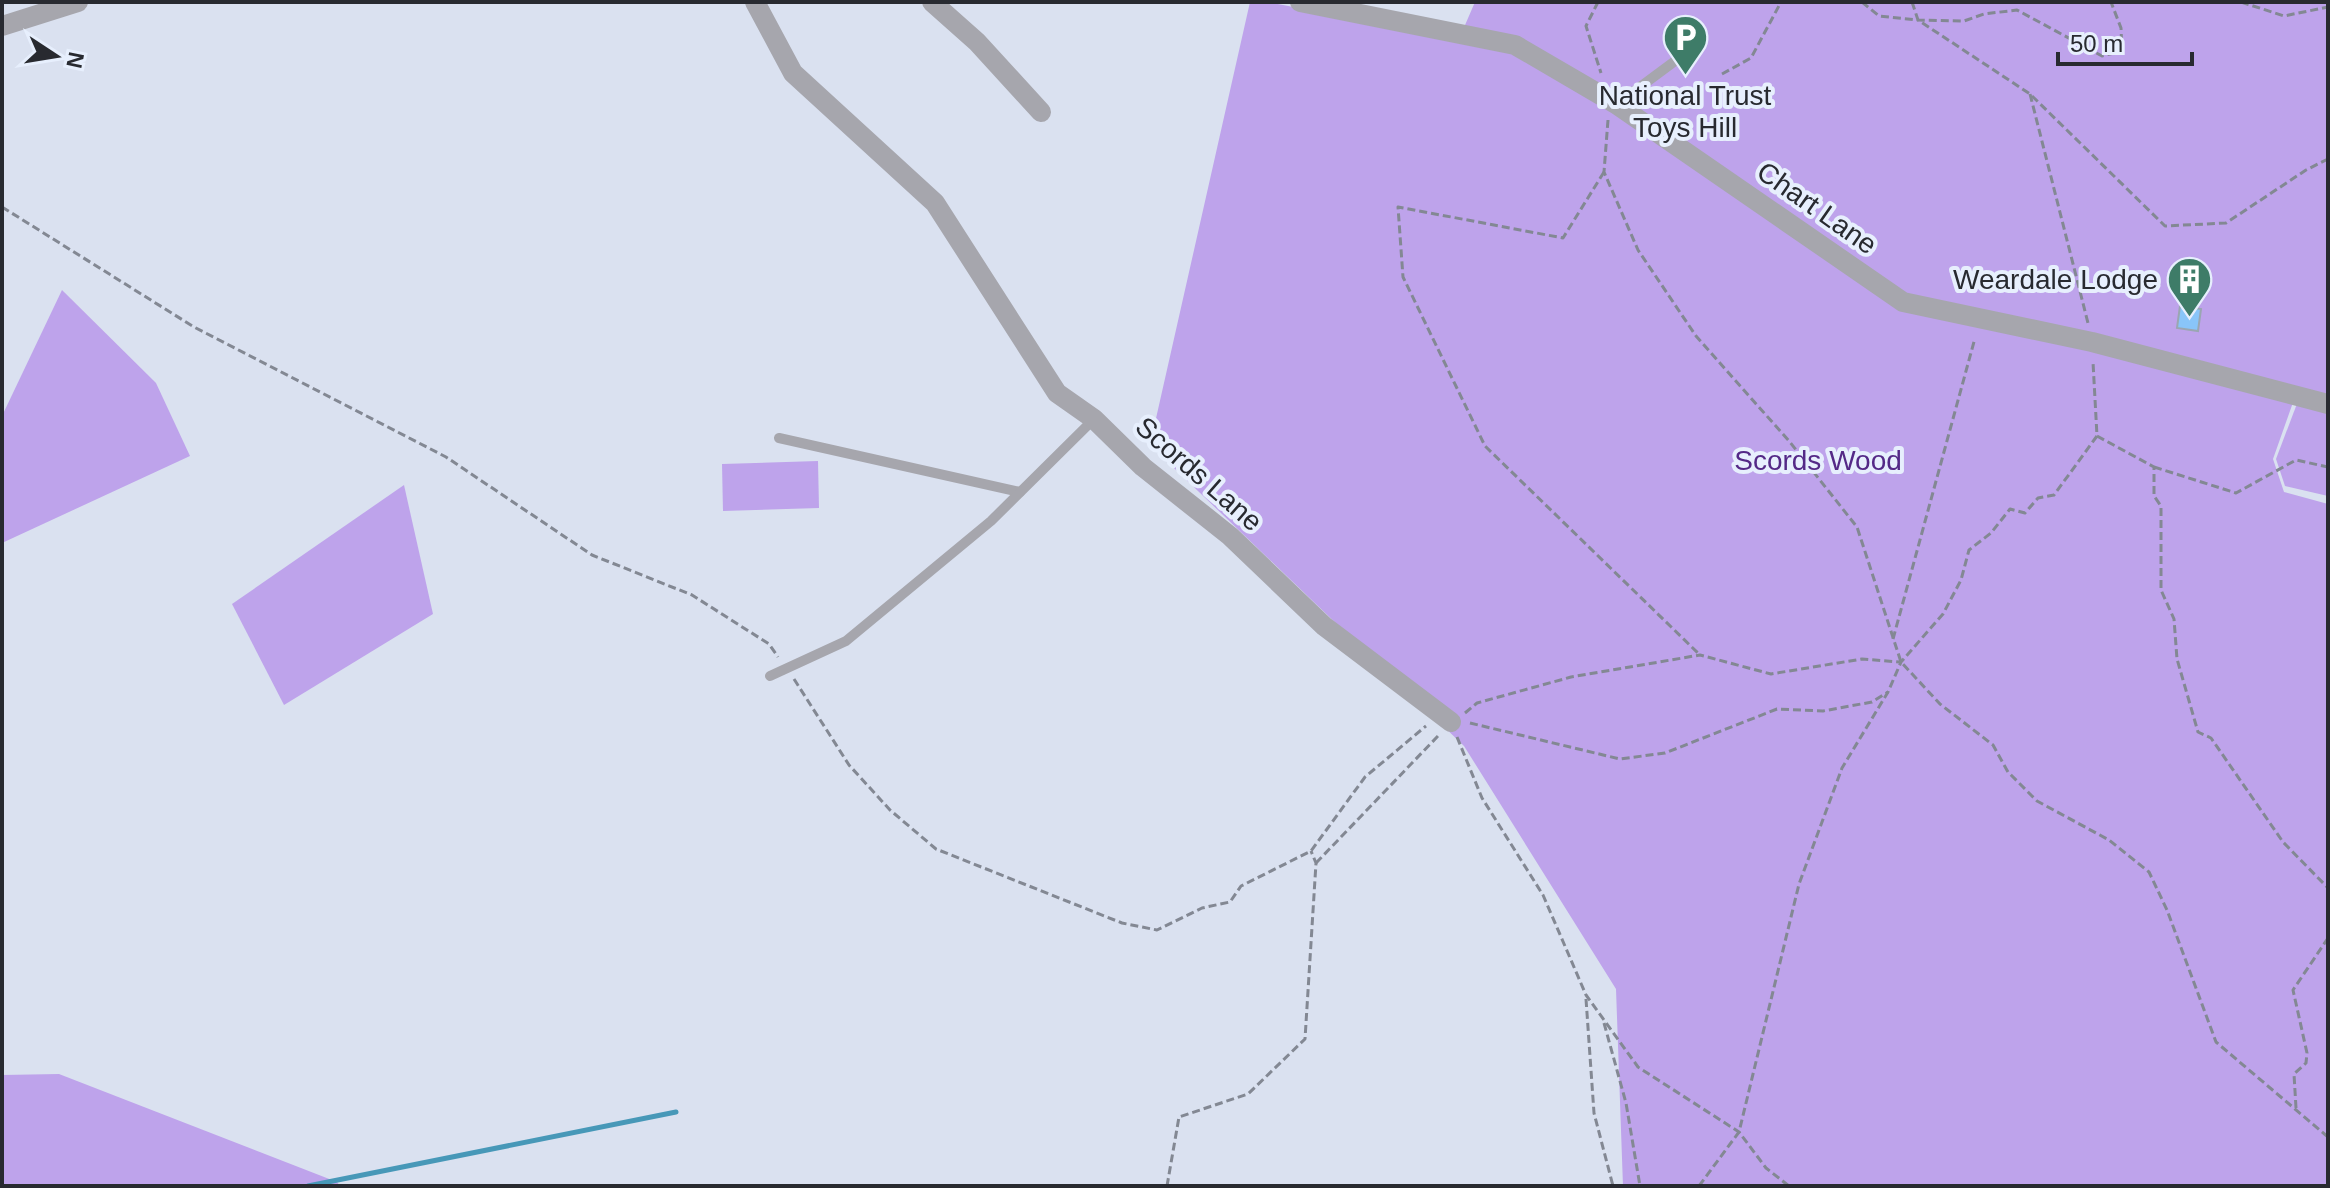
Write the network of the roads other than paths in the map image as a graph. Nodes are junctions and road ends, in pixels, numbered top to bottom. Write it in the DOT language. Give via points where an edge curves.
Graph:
graph roads {
  1 [pos="78,2"];
  2 [pos="755,2"];
  3 [pos="932,2"];
  4 [pos="1300,2"];
  5 [pos="2,26"];
  6 [pos="1702,41"];
  7 [pos="1612,102"];
  8 [pos="1041,112"];
  9 [pos="2328,404"];
  10 [pos="1094,419"];
  11 [pos="779,438"];
  12 [pos="1020,492"];
  13 [pos="770,676"];
  14 [pos="1451,722"];
  1 -- 5 [label="street"];
  2 -- 10 [label="street, Scords Lane" via="793,73 935,203 1057,393"];
  3 -- 8 [label="street"];
  4 -- 7 [label="street, Chart Lane" via="1515,45"];
  6 -- 7 [label="lane"];
  7 -- 9 [label="street, Chart Lane" via="1903,302 2092,342"];
  10 -- 12 [label="lane"];
  10 -- 14 [label="street, Scords Lane" via="1143,467 1230,536 1324,626"];
  11 -- 12 [label="lane"];
  12 -- 13 [label="lane" via="846,641"];
}
